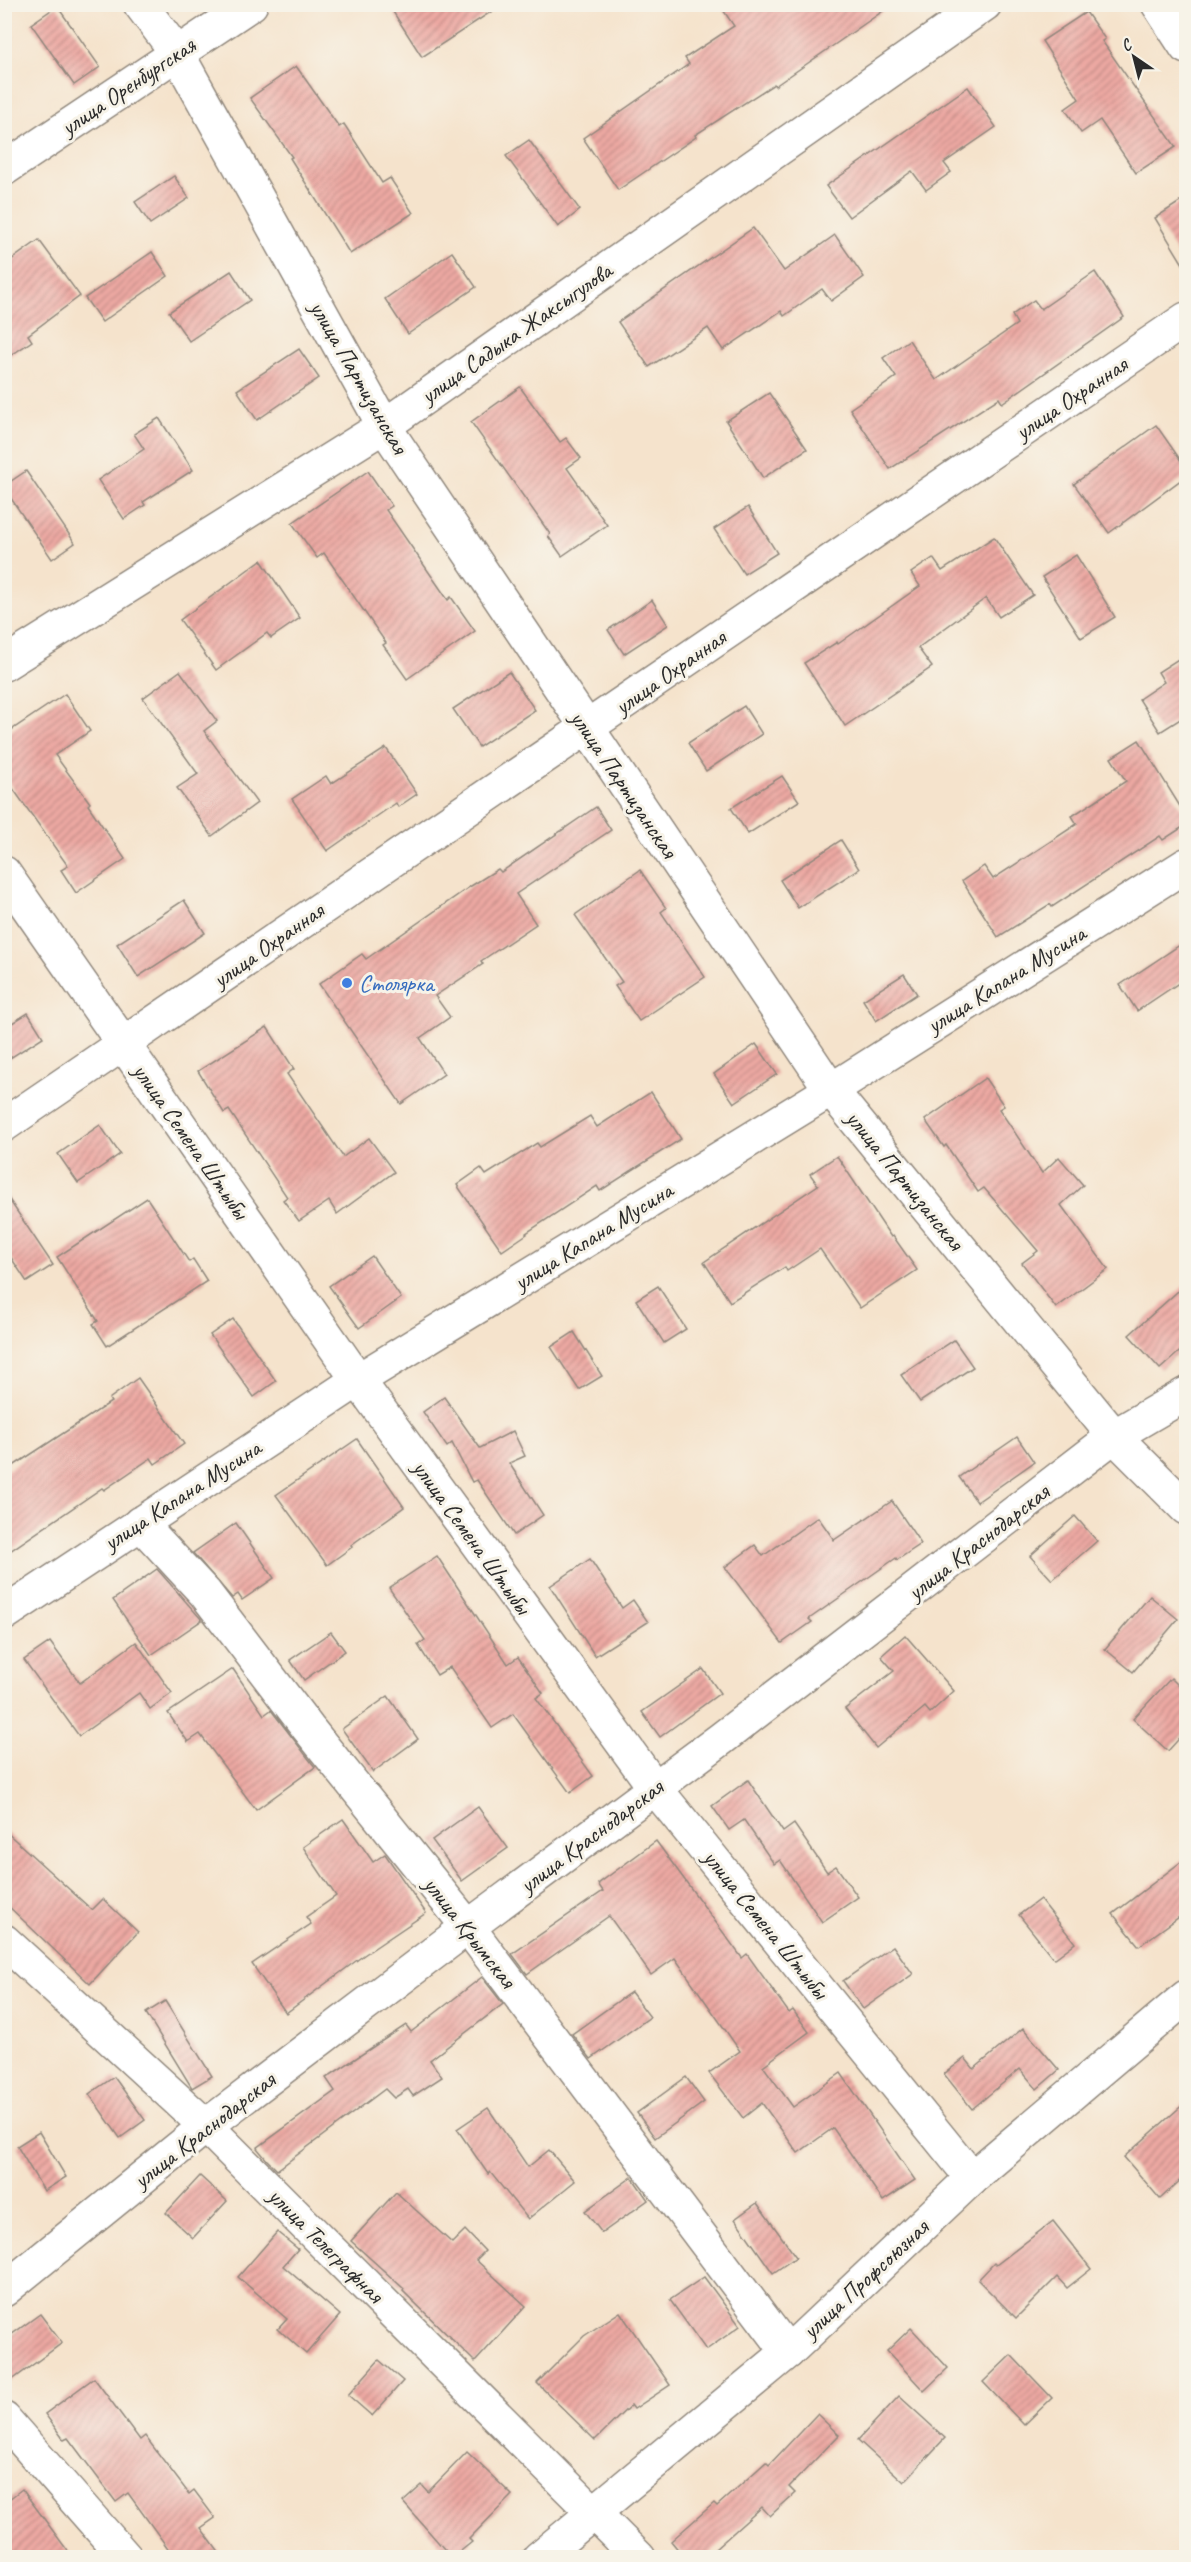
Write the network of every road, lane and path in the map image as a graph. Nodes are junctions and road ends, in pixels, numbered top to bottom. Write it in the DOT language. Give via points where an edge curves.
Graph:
graph roads {
  1 [pos="140,4"];
  2 [pos="251,4"];
  3 [pos="985,4"];
  4 [pos="1158,4"];
  5 [pos="1186,47"];
  6 [pos="177,53"];
  7 [pos="4,169"];
  8 [pos="1186,319"];
  9 [pos="384,426"];
  10 [pos="4,664"];
  11 [pos="587,729"];
  12 [pos="1186,867"];
  13 [pos="4,873"];
  14 [pos="124,1045"];
  15 [pos="831,1090"];
  16 [pos="4,1125"];
  17 [pos="358,1380"];
  18 [pos="1186,1394"];
  19 [pos="1114,1436"];
  20 [pos="1186,1508"];
  21 [pos="140,1523"];
  22 [pos="4,1614"];
  23 [pos="655,1788"];
  24 [pos="468,1927"];
  25 [pos="4,1941"];
  26 [pos="1186,1997"];
  27 [pos="206,2126"];
  28 [pos="972,2178"];
  29 [pos="4,2290"];
  30 [pos="788,2352"];
  31 [pos="4,2419"];
  32 [pos="594,2510"];
  33 [pos="126,2558"];
  34 [pos="539,2558"];
  35 [pos="639,2558"];
  1 -- 6 [label="street, улица Партизанская"];
  2 -- 6 [label="street, улица Оренбургская"];
  3 -- 9 [label="street, улица Садыка Жаксыгулова"];
  4 -- 5 [label="street"];
  6 -- 7 [label="street, улица Оренбургская"];
  6 -- 9 [label="street, улица Партизанская"];
  8 -- 11 [label="street, улица Охранная"];
  9 -- 10 [label="street, улица Садыка Жаксыгулова"];
  9 -- 11 [label="street, улица Партизанская"];
  11 -- 14 [label="street, улица Охранная" via="369,874"];
  11 -- 15 [label="street, улица Партизанская"];
  12 -- 15 [label="street, улица Капана Мусина"];
  13 -- 14 [label="street, улица Семена Штыбы"];
  14 -- 16 [label="street, улица Охранная"];
  14 -- 17 [label="street, улица Семена Штыбы"];
  15 -- 17 [label="street, улица Капана Мусина"];
  15 -- 19 [label="street, улица Партизанская"];
  17 -- 21 [label="street, улица Капана Мусина"];
  17 -- 23 [label="street, улица Семена Штыбы"];
  18 -- 19 [label="street, улица Краснодарская"];
  19 -- 20 [label="street, улица Партизанская"];
  19 -- 23 [label="street, улица Краснодарская"];
  21 -- 22 [label="street, улица Капана Мусина"];
  21 -- 24 [label="street, улица Крымская" via="205,1593"];
  23 -- 24 [label="street, улица Краснодарская"];
  23 -- 28 [label="street, улица Семена Штыбы"];
  24 -- 27 [label="street, улица Краснодарская"];
  24 -- 30 [label="street, улица Крымская"];
  25 -- 27 [label="street, улица Телеграфная"];
  26 -- 28 [label="street, улица Профсоюзная"];
  27 -- 29 [label="street, улица Краснодарская"];
  27 -- 32 [label="street, улица Телеграфная"];
  28 -- 30 [label="street, улица Профсоюзная"];
  30 -- 32 [label="street, улица Профсоюзная"];
  31 -- 33 [label="street"];
  32 -- 34 [label="street, улица Профсоюзная"];
  32 -- 35 [label="street, улица Телеграфная"];
}
